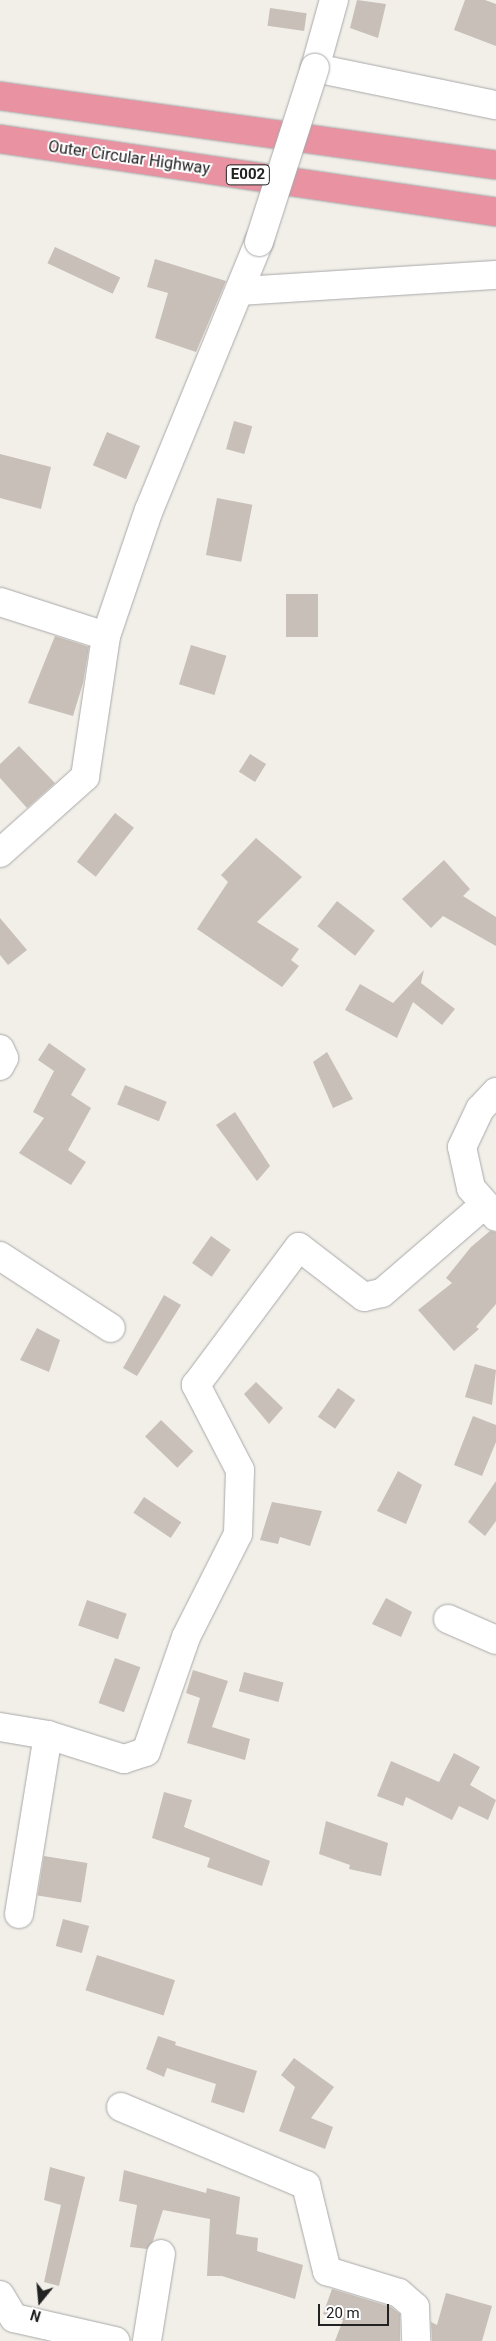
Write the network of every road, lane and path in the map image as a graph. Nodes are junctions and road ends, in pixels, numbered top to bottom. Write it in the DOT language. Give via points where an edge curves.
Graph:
graph roads {
  1 [pos="334,0"];
  2 [pos="314,68"];
  3 [pos="0,96"];
  4 [pos="496,105"];
  5 [pos="0,139"];
  6 [pos="496,165"];
  7 [pos="496,212"];
  8 [pos="496,275"];
  9 [pos="241,291"];
  10 [pos="0,602"];
  11 [pos="106,636"];
  12 [pos="0,853"];
  13 [pos="0,1049"];
  14 [pos="0,1066"];
  15 [pos="496,1092"];
  16 [pos="491,1210"];
  17 [pos="0,1256"];
  18 [pos="111,1328"];
  19 [pos="448,1619"];
  20 [pos="496,1640"];
  21 [pos="0,1727"];
  22 [pos="48,1735"];
  23 [pos="19,1914"];
  24 [pos="121,2107"];
  25 [pos="161,2254"];
  26 [pos="0,2295"];
  27 [pos="115,2341"];
  28 [pos="147,2341"];
  29 [pos="416,2341"];
  1 -- 2 [label="street"];
  2 -- 4 [label="street"];
  2 -- 9 [label="street, bridge"];
  3 -- 6 [label="highway"];
  5 -- 7 [label="highway, Outer Circular Highway / E002"];
  8 -- 9 [label="street"];
  9 -- 11 [label="street" via="149,510"];
  10 -- 11 [label="street"];
  11 -- 12 [label="street" via="85,777"];
  13 -- 14 [label="street" via="4,1058"];
  15 -- 16 [label="street" via="480,1109 462,1147 471,1188"];
  16 -- 22 [label="street" via="382,1293 364,1297 299,1247 196,1385 240,1470 238,1534 186,1637 146,1752 124,1759"];
  17 -- 18 [label="street"];
  19 -- 20 [label="street"];
  21 -- 22 [label="street"];
  22 -- 23 [label="street"];
  24 -- 29 [label="street" via="306,2186 327,2271 399,2293 414,2306"];
  25 -- 28 [label="street"];
  26 -- 27 [label="street" via="14,2318"];
}
